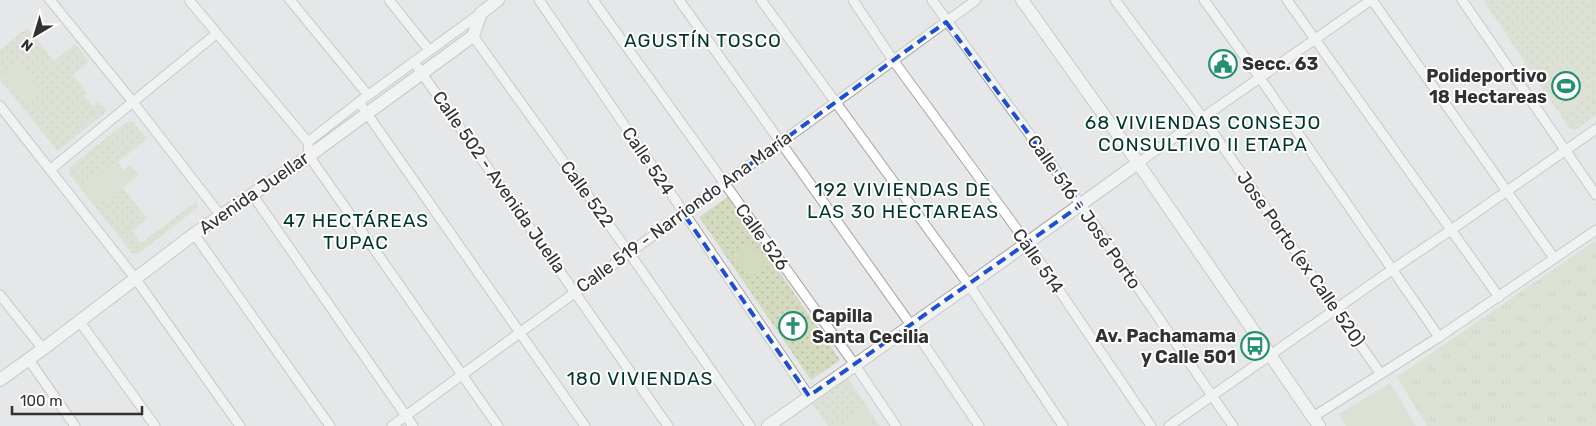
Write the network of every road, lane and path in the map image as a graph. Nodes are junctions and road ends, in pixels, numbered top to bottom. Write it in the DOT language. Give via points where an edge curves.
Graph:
graph roads {
  1 [pos="50,0"];
  2 [pos="189,0"];
  3 [pos="290,0"];
  4 [pos="389,0"];
  5 [pos="539,0"];
  6 [pos="592,0"];
  7 [pos="679,0"];
  8 [pos="761,0"];
  9 [pos="853,0"];
  10 [pos="932,0"];
  11 [pos="976,0"];
  12 [pos="1022,0"];
  13 [pos="1116,0"];
  14 [pos="1204,0"];
  15 [pos="1287,0"];
  16 [pos="1372,0"];
  17 [pos="1462,0"];
  18 [pos="489,5"];
  19 [pos="946,22"];
  20 [pos="216,34"];
  21 [pos="473,36"];
  22 [pos="1316,39"];
  23 [pos="429,50"];
  24 [pos="893,60"];
  25 [pos="414,62"];
  26 [pos="423,74"];
  27 [pos="1260,78"];
  28 [pos="368,96"];
  29 [pos="835,101"];
  30 [pos="133,102"];
  31 [pos="358,102"];
  32 [pos="0,106"];
  33 [pos="367,114"];
  34 [pos="1203,118"];
  35 [pos="1596,129"];
  36 [pos="308,142"];
  37 [pos="780,142"];
  38 [pos="1565,149"];
  39 [pos="309,156"];
  40 [pos="1138,163"];
  41 [pos="51,169"];
  42 [pos="724,183"];
  43 [pos="1507,191"];
  44 [pos="252,194"];
  45 [pos="1596,195"];
  46 [pos="1081,205"];
  47 [pos="683,213"];
  48 [pos="221,216"];
  49 [pos="1451,230"];
  50 [pos="1596,230"];
  51 [pos="194,234"];
  52 [pos="1027,243"];
  53 [pos="630,254"];
  54 [pos="1554,258"];
  55 [pos="1393,269"];
  56 [pos="135,278"];
  57 [pos="969,285"];
  58 [pos="576,292"];
  59 [pos="0,296"];
  60 [pos="1499,297"];
  61 [pos="1335,309"];
  62 [pos="80,322"];
  63 [pos="911,324"];
  64 [pos="520,333"];
  65 [pos="1439,337"];
  66 [pos="44,349"];
  67 [pos="1270,354"];
  68 [pos="29,360"];
  69 [pos="855,365"];
  70 [pos="1380,373"];
  71 [pos="462,375"];
  72 [pos="0,380"];
  73 [pos="809,396"];
  74 [pos="1212,396"];
  75 [pos="406,416"];
  76 [pos="1316,421"];
  77 [pos="74,426"];
  78 [pos="154,426"];
  79 [pos="240,426"];
  80 [pos="330,426"];
  81 [pos="392,426"];
  82 [pos="413,426"];
  83 [pos="498,426"];
  84 [pos="585,426"];
  85 [pos="668,426"];
  86 [pos="750,426"];
  87 [pos="768,426"];
  88 [pos="896,426"];
  89 [pos="979,426"];
  90 [pos="1063,426"];
  91 [pos="1151,426"];
  92 [pos="1169,426"];
  93 [pos="1233,426"];
  1 -- 30 [label="street"];
  2 -- 20 [label="street"];
  3 -- 28 [label="street"];
  4 -- 23 [label="street"];
  5 -- 47 [label="street, Calle 524"];
  6 -- 42 [label="street, Calle 526"];
  7 -- 37 [label="street"];
  8 -- 29 [label="street"];
  9 -- 24 [label="street, Calle 514"];
  10 -- 19 [label="street, Calle 516 - José Porto"];
  11 -- 19 [label="street, Calle 519 - Narriondo Ana María"];
  12 -- 40 [label="street"];
  13 -- 34 [label="street, Jose Porto (ex Calle 520)"];
  14 -- 27 [label="street"];
  15 -- 22 [label="street"];
  16 -- 22 [label="street"];
  16 -- 43 [label="street"];
  17 -- 38 [label="street"];
  18 -- 21 [label="street"];
  18 -- 23 [label="street"];
  19 -- 24 [label="street, Calle 519 - Narriondo Ana María"];
  19 -- 46 [label="street, Calle 516 - José Porto"];
  20 -- 30 [label="street"];
  20 -- 36 [label="street"];
  21 -- 26 [label="street, Avenida Juellar"];
  21 -- 53 [label="street, Calle 522"];
  22 -- 27 [label="street"];
  22 -- 49 [label="street"];
  23 -- 25 [label="street"];
  24 -- 29 [label="street, Calle 519 - Narriondo Ana María"];
  24 -- 52 [label="street, Calle 514"];
  25 -- 26 [label="street, Calle 502 - Avenida Juella"];
  25 -- 28 [label="street"];
  26 -- 33 [label="street, Avenida Juellar"];
  26 -- 58 [label="street, Calle 502 - Avenida Juella"];
  27 -- 34 [label="street"];
  27 -- 55 [label="street"];
  28 -- 31 [label="street"];
  29 -- 37 [label="street, Calle 519 - Narriondo Ana María"];
  29 -- 57 [label="street"];
  30 -- 41 [label="street"];
  30 -- 48 [label="street"];
  31 -- 33 [label="street"];
  31 -- 36 [label="street"];
  32 -- 41 [label="street"];
  33 -- 39 [label="street, Avenida Juellar"];
  33 -- 64 [label="street"];
  34 -- 40 [label="street"];
  34 -- 61 [label="street, Jose Porto (ex Calle 520)"];
  35 -- 38 [label="street"];
  36 -- 39 [label="street"];
  37 -- 42 [label="street, Calle 519 - Narriondo Ana María"];
  37 -- 63 [label="street"];
  38 -- 43 [label="street"];
  38 -- 45 [label="street"];
  39 -- 44 [label="street, Avenida Juellar"];
  39 -- 71 [label="street"];
  40 -- 46 [label="street"];
  40 -- 67 [label="street"];
  41 -- 56 [label="street"];
  42 -- 47 [label="street, Calle 519 - Narriondo Ana María"];
  42 -- 69 [label="street, Calle 526"];
  43 -- 49 [label="street"];
  43 -- 54 [label="street"];
  44 -- 48 [label="street, Avenida Juellar"];
  44 -- 75 [label="street"];
  46 -- 52 [label="street"];
  46 -- 74 [label="street, Calle 516 - José Porto"];
  47 -- 53 [label="street, Calle 519 - Narriondo Ana María"];
  47 -- 73 [label="street, Calle 524"];
  48 -- 51 [label="street, Avenida Juellar"];
  49 -- 55 [label="street"];
  49 -- 60 [label="street"];
  50 -- 54 [label="street"];
  51 -- 56 [label="street, Avenida Juellar"];
  51 -- 80 [label="street"];
  52 -- 57 [label="street"];
  52 -- 91 [label="street, Calle 514"];
  53 -- 58 [label="street, Calle 519 - Narriondo Ana María"];
  53 -- 86 [label="street, Calle 522"];
  54 -- 60 [label="street"];
  55 -- 61 [label="street"];
  55 -- 65 [label="street"];
  56 -- 62 [label="street, Avenida Juellar"];
  56 -- 79 [label="street"];
  57 -- 63 [label="street"];
  57 -- 90 [label="street"];
  58 -- 64 [label="street, Calle 519 - Narriondo Ana María"];
  58 -- 85 [label="street, Calle 502 - Avenida Juella"];
  59 -- 66 [label="street"];
  60 -- 65 [label="street"];
  61 -- 67 [label="street"];
  61 -- 70 [label="street, Jose Porto (ex Calle 520)"];
  62 -- 66 [label="street, Avenida Juellar"];
  62 -- 78 [label="street"];
  63 -- 69 [label="street"];
  63 -- 89 [label="street"];
  64 -- 71 [label="street, Calle 519 - Narriondo Ana María"];
  64 -- 84 [label="street"];
  65 -- 70 [label="street"];
  66 -- 68 [label="street, Avenida Juellar"];
  67 -- 74 [label="street"];
  67 -- 76 [label="street"];
  68 -- 72 [label="street, Avenida Juellar"];
  68 -- 77 [label="street"];
  69 -- 73 [label="street"];
  69 -- 88 [label="street, Calle 526"];
  70 -- 76 [label="street"];
  71 -- 75 [label="street, Calle 519 - Narriondo Ana María"];
  71 -- 83 [label="street"];
  73 -- 87 [label="street"];
  74 -- 92 [label="street"];
  74 -- 93 [label="street, Calle 516 - José Porto"];
  75 -- 81 [label="street, Calle 519 - Narriondo Ana María"];
  75 -- 82 [label="street"];
}
